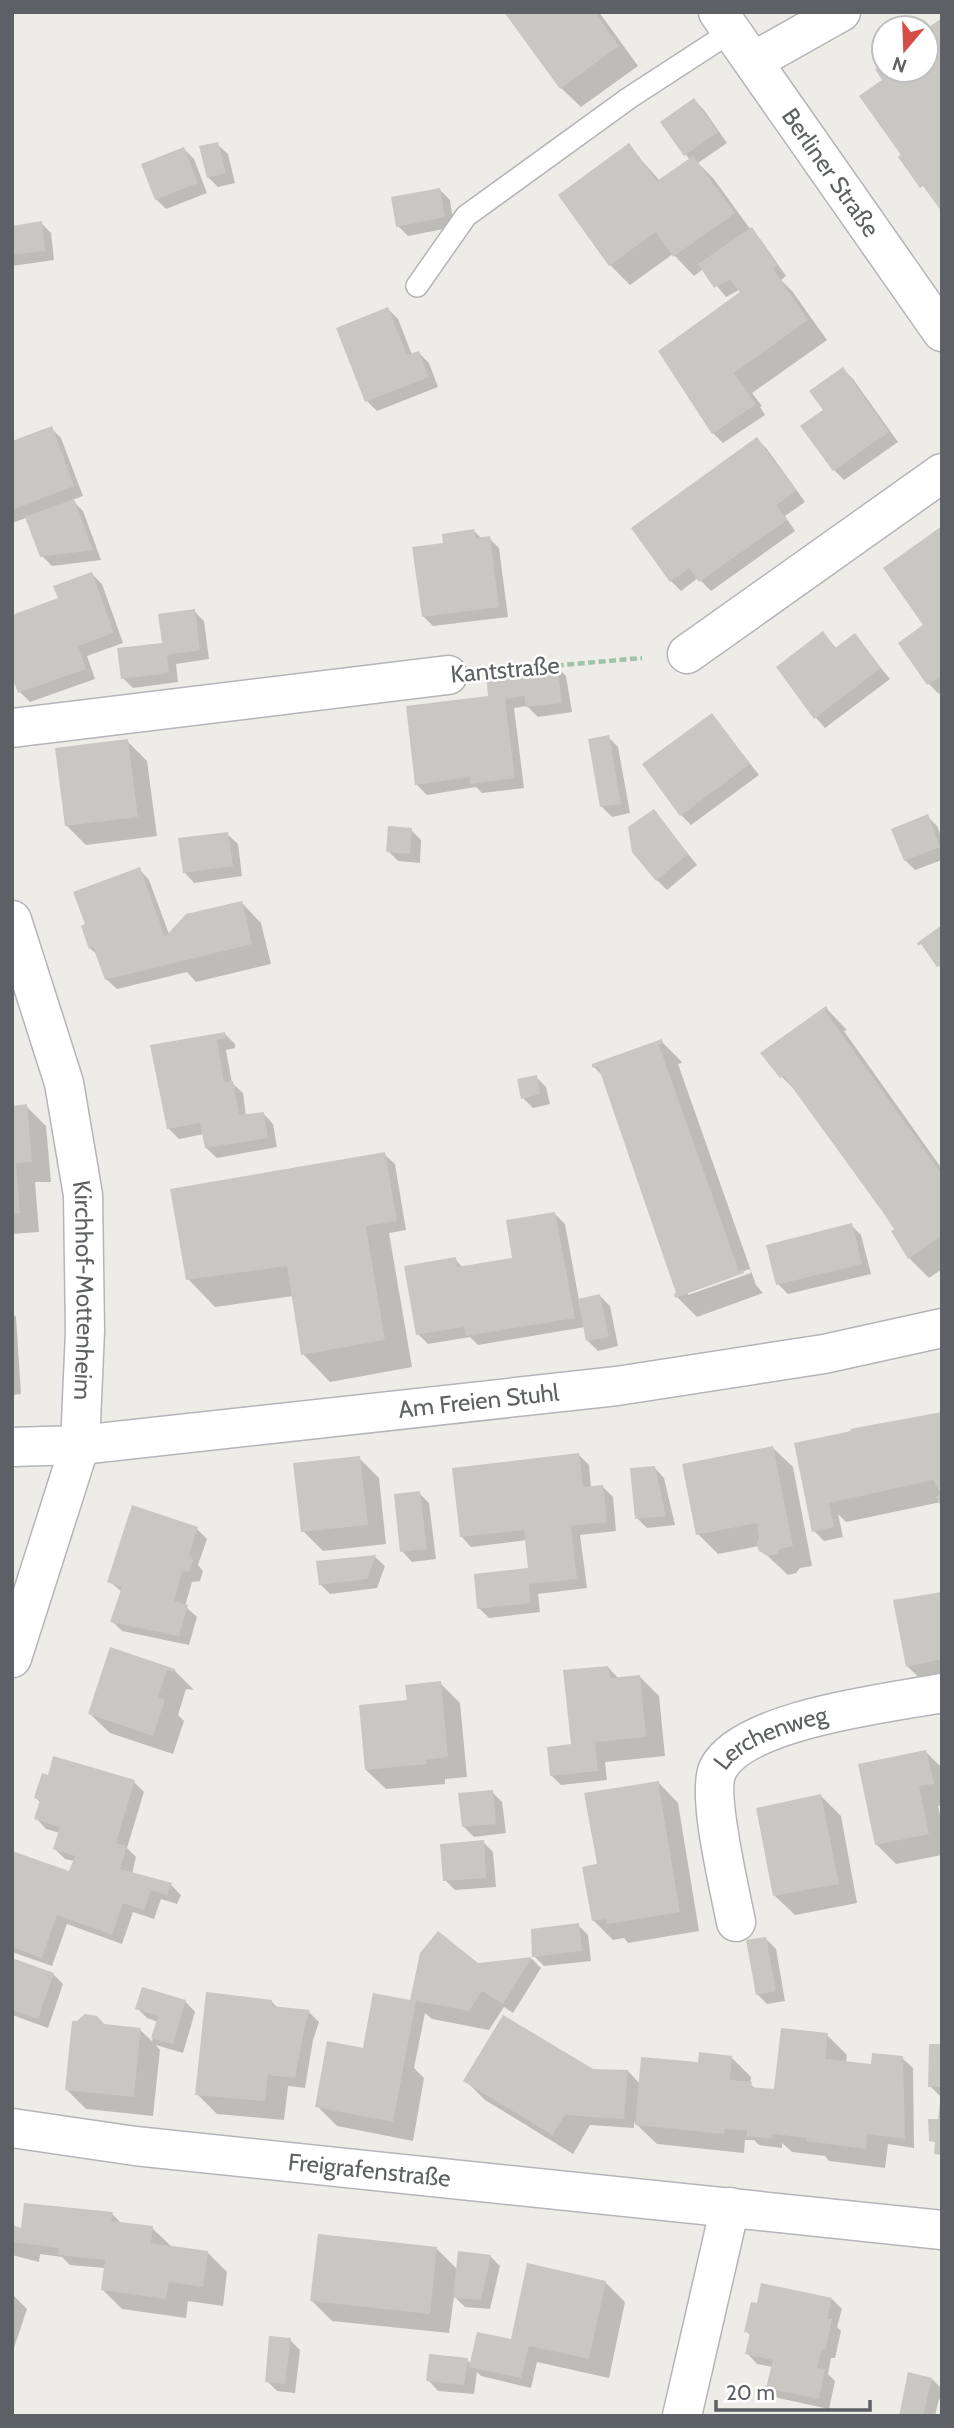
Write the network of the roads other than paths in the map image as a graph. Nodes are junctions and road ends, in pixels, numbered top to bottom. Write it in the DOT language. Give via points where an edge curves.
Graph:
graph roads {
  1 [pos="841,12"];
  2 [pos="725,22"];
  3 [pos="754,61"];
  4 [pos="417,286"];
  5 [pos="942,332"];
  6 [pos="942,473"];
  7 [pos="687,654"];
  8 [pos="448,675"];
  9 [pos="12,727"];
  10 [pos="12,920"];
  11 [pos="942,1328"];
  12 [pos="80,1445"];
  13 [pos="12,1447"];
  14 [pos="12,1658"];
  15 [pos="942,1693"];
  16 [pos="736,1922"];
  17 [pos="12,2128"];
  18 [pos="730,2207"];
  19 [pos="942,2230"];
  20 [pos="682,2416"];
  1 -- 3 [label="street"];
  2 -- 3 [label="street, Berliner Straße"];
  2 -- 4 [label="lane" via="466,216"];
  3 -- 5 [label="street, Berliner Straße"];
  6 -- 7 [label="street"];
  8 -- 9 [label="street, Kantstraße"];
  10 -- 12 [label="street, Kirchhof-Mottenheim" via="64,1083 83,1195 85,1331"];
  11 -- 12 [label="street, Am Freien Stuhl" via="824,1354 617,1387"];
  12 -- 13 [label="street, Am Freien Stuhl"];
  12 -- 14 [label="street, Kirchhof-Mottenheim"];
  15 -- 16 [label="street, Lerchenweg" via="814,1717 762,1733 730,1755 718,1769 714,1794"];
  17 -- 18 [label="street, Freigrafenstraße" via="135,2146"];
  18 -- 19 [label="street, Freigrafenstraße"];
  18 -- 20 [label="street"];
}
